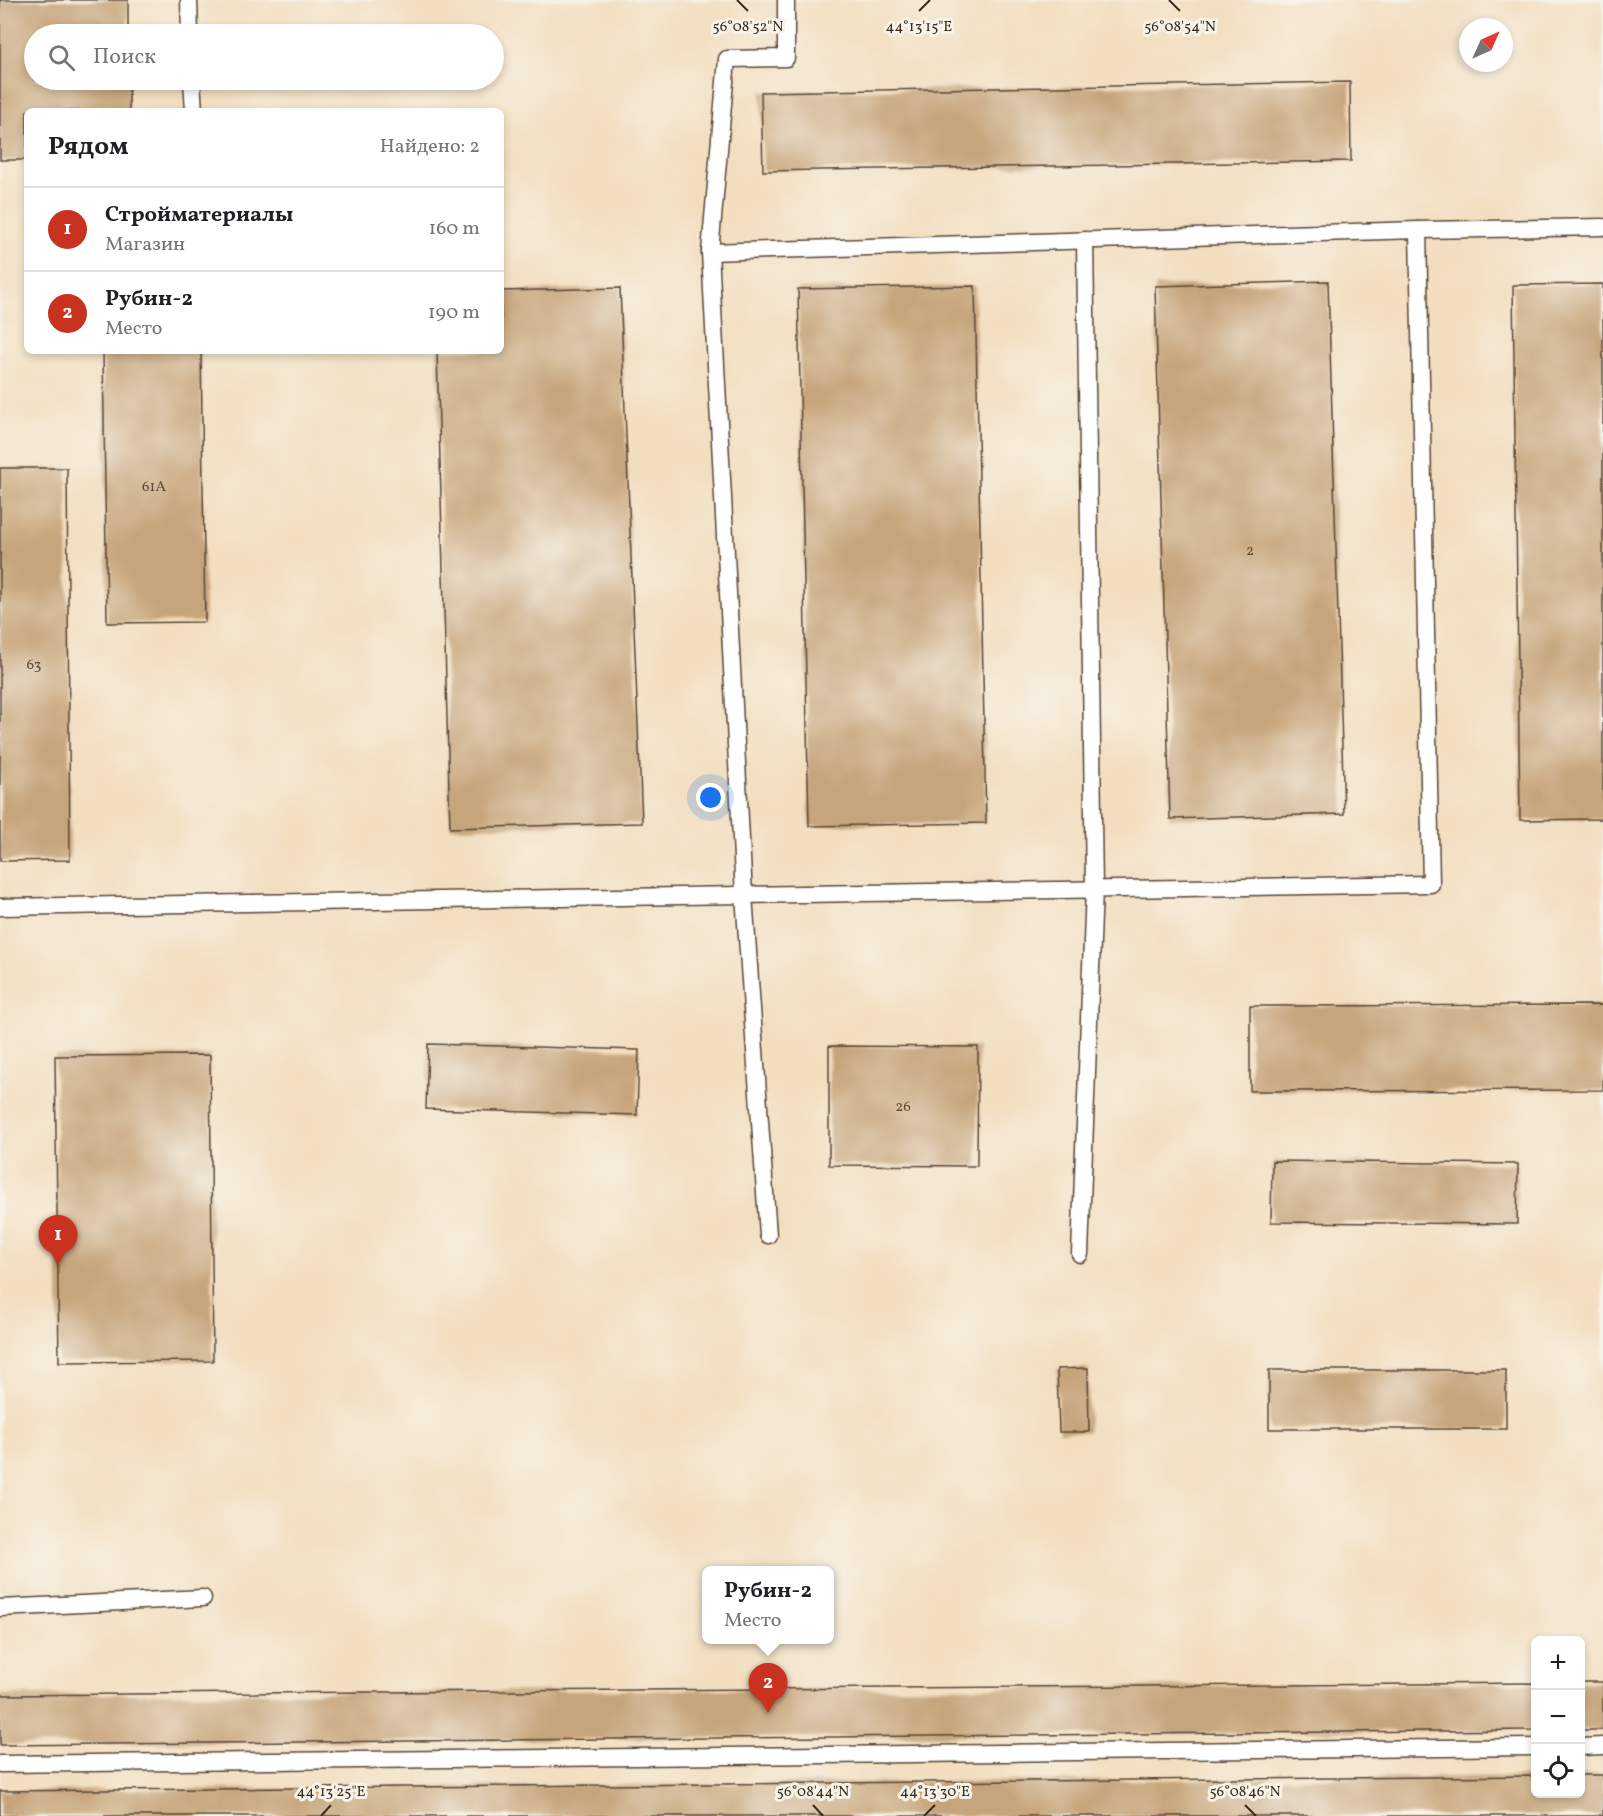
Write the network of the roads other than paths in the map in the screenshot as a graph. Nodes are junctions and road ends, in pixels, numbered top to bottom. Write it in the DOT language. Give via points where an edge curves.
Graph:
graph roads {
  1 [pos="189,0"];
  2 [pos="786,0"];
  3 [pos="190,24"];
  4 [pos="193,90"];
  5 [pos="194,108"];
  6 [pos="1603,227"];
  7 [pos="1419,230"];
  8 [pos="1085,240"];
  9 [pos="710,252"];
  10 [pos="1094,889"];
  11 [pos="744,895"];
  12 [pos="0,907"];
  13 [pos="768,1235"];
  14 [pos="1080,1254"];
  15 [pos="202,1598"];
  16 [pos="0,1608"];
  17 [pos="1603,1746"];
  18 [pos="1531,1747"];
  19 [pos="1585,1747"];
  20 [pos="0,1764"];
  1 -- 3 [label="lane"];
  2 -- 9 [label="lane" via="786,58 727,59"];
  4 -- 5 [label="lane"];
  6 -- 7 [label="lane"];
  7 -- 8 [label="lane"];
  7 -- 10 [label="lane" via="1431,884"];
  8 -- 9 [label="lane"];
  8 -- 10 [label="lane"];
  9 -- 11 [label="lane"];
  10 -- 11 [label="lane"];
  10 -- 14 [label="lane"];
  11 -- 12 [label="lane"];
  11 -- 13 [label="lane"];
  15 -- 16 [label="lane"];
  17 -- 19 [label="lane"];
  18 -- 20 [label="lane"];
}
